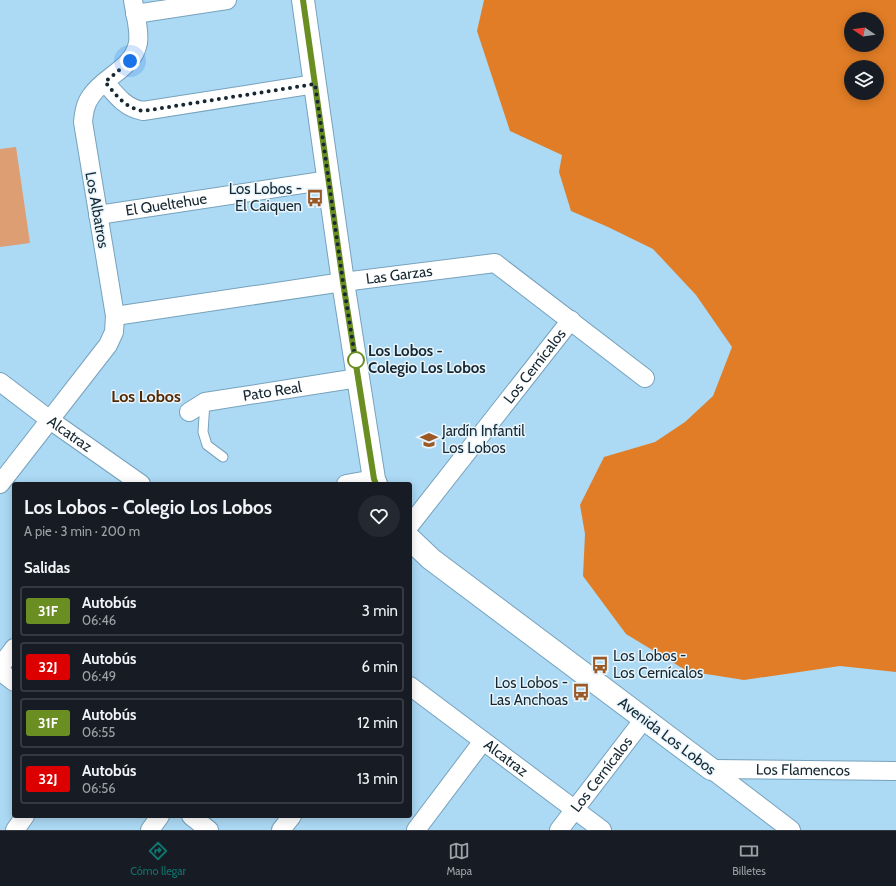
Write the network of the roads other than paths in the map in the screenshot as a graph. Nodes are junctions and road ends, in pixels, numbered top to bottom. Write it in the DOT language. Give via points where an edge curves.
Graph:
graph roads {
  1 [pos="227,0"];
  2 [pos="303,0"];
  3 [pos="134,7"];
  4 [pos="105,82"];
  5 [pos="315,84"];
  6 [pos="329,180"];
  7 [pos="98,215"];
  8 [pos="343,282"];
  9 [pos="115,316"];
  10 [pos="570,320"];
  11 [pos="358,378"];
  12 [pos="645,378"];
  13 [pos="0,382"];
  14 [pos="205,402"];
  15 [pos="189,412"];
  16 [pos="50,420"];
  17 [pos="222,457"];
  18 [pos="375,481"];
  19 [pos="137,482"];
  20 [pos="0,484"];
  21 [pos="412,522"];
  22 [pos="412,542"];
  23 [pos="12,651"];
  24 [pos="0,667"];
  25 [pos="0,671"];
  26 [pos="12,680"];
  27 [pos="412,687"];
  28 [pos="644,719"];
  29 [pos="484,741"];
  30 [pos="711,769"];
  31 [pos="896,771"];
  32 [pos="575,810"];
  33 [pos="23,818"];
  34 [pos="159,818"];
  35 [pos="194,818"];
  36 [pos="290,818"];
  37 [pos="14,830"];
  38 [pos="150,830"];
  39 [pos="209,830"];
  40 [pos="281,830"];
  41 [pos="416,830"];
  42 [pos="559,830"];
  43 [pos="602,830"];
  44 [pos="791,830"];
  1 -- 3 [label="street"];
  2 -- 5 [label="street"];
  3 -- 4 [label="street, Los Albatros" via="138,43 135,52 130,61"];
  4 -- 5 [label="street" via="128,106 143,111"];
  4 -- 7 [label="street, Los Albatros" via="89,100 83,122"];
  5 -- 6 [label="street"];
  6 -- 7 [label="street, El Queltehue"];
  6 -- 8 [label="street"];
  7 -- 9 [label="street, Los Albatros"];
  8 -- 9 [label="street, Las Garzas"];
  8 -- 10 [label="street, Las Garzas" via="495,263"];
  8 -- 11 [label="street"];
  9 -- 16 [label="street, Los Albatros" via="114,332 108,345"];
  10 -- 12 [label="street, Las Garzas"];
  10 -- 21 [label="street, Los Cernícalos"];
  11 -- 14 [label="street, Pato Real"];
  11 -- 18 [label="street"];
  13 -- 16 [label="street, Alcatraz"];
  14 -- 15 [label="street, Pato Real"];
  14 -- 17 [label="lane" via="203,432 207,445"];
  16 -- 19 [label="street, Alcatraz"];
  16 -- 20 [label="street, Los Albatros"];
  22 -- 28 [label="street, Avenida Los Lobos" via="431,559"];
  23 -- 24 [label="street"];
  25 -- 26 [label="street"];
  27 -- 29 [label="street, Alcatraz"];
  28 -- 30 [label="street, Avenida Los Lobos"];
  28 -- 32 [label="street, Los Cernícalos"];
  29 -- 32 [label="street, Alcatraz"];
  29 -- 41 [label="street"];
  30 -- 31 [label="street, Los Flamencos"];
  30 -- 44 [label="street, Avenida Los Lobos"];
  32 -- 42 [label="street, Los Cernícalos"];
  32 -- 43 [label="street, Alcatraz"];
  33 -- 37 [label="street"];
  34 -- 38 [label="street"];
  35 -- 39 [label="street"];
  36 -- 40 [label="street"];
}
